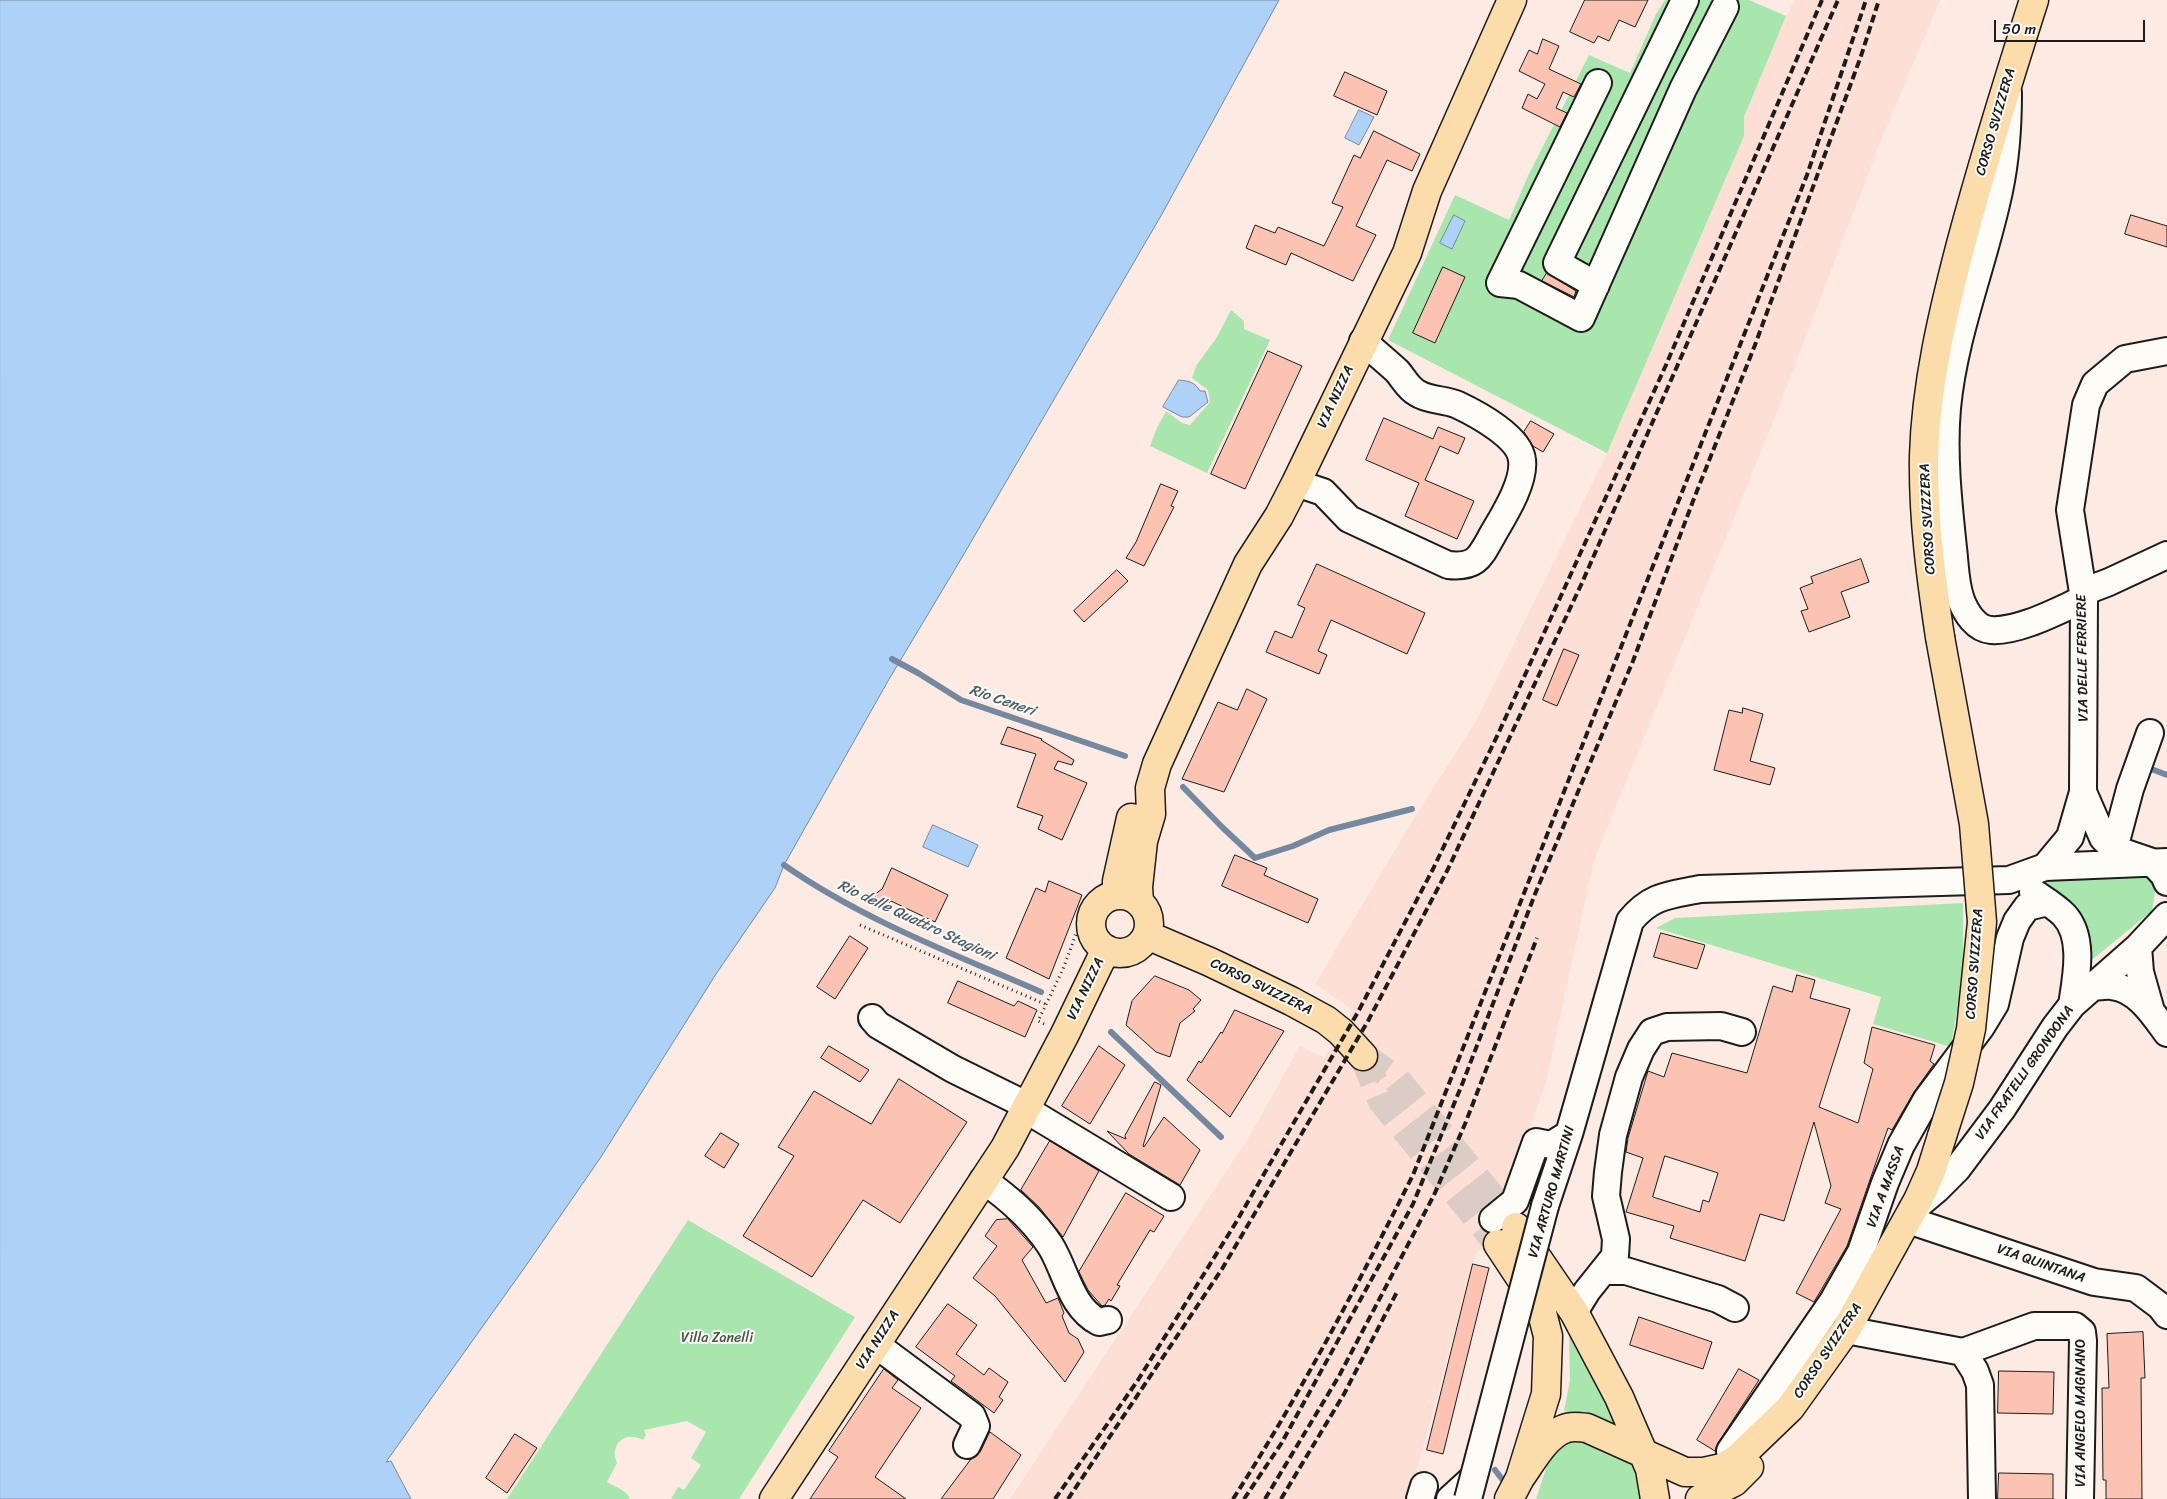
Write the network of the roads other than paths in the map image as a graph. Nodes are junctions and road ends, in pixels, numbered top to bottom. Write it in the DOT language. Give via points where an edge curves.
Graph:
graph roads {
  1 [pos="1512,0"];
  2 [pos="1685,0"];
  3 [pos="2034,0"];
  4 [pos="1725,7"];
  5 [pos="2008,80"];
  6 [pos="1598,83"];
  7 [pos="1596,285"];
  8 [pos="1363,341"];
  9 [pos="2167,351"];
  10 [pos="1296,483"];
  11 [pos="2167,555"];
  12 [pos="2083,595"];
  13 [pos="2150,733"];
  14 [pos="2083,792"];
  15 [pos="2114,849"];
  16 [pos="2045,867"];
  17 [pos="2162,869"];
  18 [pos="2009,880"];
  19 [pos="1118,895"];
  20 [pos="2048,902"];
  21 [pos="2166,916"];
  22 [pos="1147,935"];
  23 [pos="2138,947"];
  24 [pos="1106,949"];
  25 [pos="2092,987"];
  26 [pos="2072,1004"];
  27 [pos="2152,1012"];
  28 [pos="872,1018"];
  29 [pos="1742,1032"];
  30 [pos="2167,1033"];
  31 [pos="1363,1056"];
  32 [pos="1025,1107"];
  33 [pos="1569,1134"];
  34 [pos="983,1180"];
  35 [pos="1171,1197"];
  36 [pos="1910,1215"];
  37 [pos="1502,1230"];
  38 [pos="1604,1271"];
  39 [pos="1735,1308"];
  40 [pos="1574,1312"];
  41 [pos="2167,1315"];
  42 [pos="1108,1320"];
  43 [pos="1846,1330"];
  44 [pos="875,1344"];
  45 [pos="1963,1352"];
  46 [pos="1790,1408"];
  47 [pos="967,1444"];
  48 [pos="1730,1451"];
  49 [pos="1643,1452"];
  50 [pos="1471,1489"];
  51 [pos="1514,1489"];
  52 [pos="774,1499"];
  53 [pos="1450,1499"];
  54 [pos="1655,1499"];
  55 [pos="1700,1499"];
  56 [pos="1982,1499"];
  57 [pos="2080,1499"];
  1 -- 8 [label="main road, VIA NIZZA" via="1426,192 1406,253"];
  2 -- 7 [label="street" via="1557,264"];
  3 -- 5 [label="main road, CORSO SVIZZERA"];
  4 -- 7 [label="street" via="1683,89"];
  5 -- 12 [label="street" via="2008,129 1999,190 1958,346 1947,407 1945,465 1955,569 1960,599 1971,620 1990,631 2038,619"];
  5 -- 36 [label="main road, CORSO SVIZZERA, bridge" via="1944,311 1932,377 1925,466 1928,552 1974,824 1982,922 1970,1029 1959,1082 1931,1171"];
  6 -- 7 [label="street" via="1500,283 1519,285 1582,318"];
  8 -- 10 [label="main road, VIA NIZZA"];
  8 -- 10 [label="street" via="1418,394 1455,404 1489,421 1511,439 1522,458 1522,470 1510,504 1485,549 1474,563 1464,567 1448,565 1350,519 1323,492"];
  9 -- 12 [label="street, VIA DELLE FERRIERE" via="2125,359 2095,384 2086,405 2070,510"];
  10 -- 19 [label="main road, VIA NIZZA" via="1248,564 1157,764 1150,788 1135,806 1116,881"];
  11 -- 12 [label="street"];
  12 -- 14 [label="street, VIA DELLE FERRIERE"];
  13 -- 15 [label="street" via="2130,789"];
  14 -- 15 [label="street, VIA DELLE FERRIERE" via="2103,838"];
  14 -- 16 [label="street" via="2070,836"];
  15 -- 17 [label="street"];
  16 -- 17 [label="street"];
  16 -- 18 [label="street"];
  18 -- 20 [label="street"];
  18 -- 33 [label="street, VIA ARTURO MARTINI" via="1700,888 1658,898 1640,908 1630,921"];
  19 -- 22 [label="main road" via="1148,917"];
  19 -- 24 [label="main road" via="1101,902 1091,918 1094,936"];
  20 -- 26 [label="street" via="2065,916 2078,947"];
  20 -- 48 [label="street, VIA A MASSA" via="2027,907 2017,921 1995,1004 1927,1099 1901,1145 1861,1252 1832,1301"];
  21 -- 23 [label="street, VIA FRATELLI GRONDONA"];
  22 -- 24 [label="main road" via="1134,949 1116,952"];
  22 -- 31 [label="main road, CORSO SVIZZERA" via="1246,979 1326,1020"];
  23 -- 25 [label="street, VIA FRATELLI GRONDONA"];
  23 -- 27 [label="street" via="2140,972"];
  24 -- 32 [label="main road, VIA NIZZA"];
  25 -- 26 [label="street, VIA FRATELLI GRONDONA"];
  25 -- 27 [label="street" via="2113,986 2132,994"];
  26 -- 36 [label="street, VIA FRATELLI GRONDONA" via="2002,1109 1957,1168"];
  27 -- 30 [label="street"];
  28 -- 32 [label="street" via="878,1025 953,1069"];
  29 -- 38 [label="street" via="1721,1026 1667,1028 1652,1032 1642,1048 1629,1077 1613,1135 1606,1196 1616,1239 1615,1256"];
  32 -- 34 [label="main road, VIA NIZZA" via="1005,1148"];
  32 -- 35 [label="street"];
  33 -- 37 [label="street" via="1551,1144 1536,1142"];
  33 -- 50 [label="street, VIA ARTURO MARTINI, bridge" via="1545,1206"];
  34 -- 42 [label="street" via="1013,1201 1045,1239 1089,1317 1098,1322"];
  34 -- 44 [label="main road, VIA NIZZA"];
  36 -- 41 [label="street, VIA QUINTANA" via="2094,1282 2136,1288"];
  36 -- 43 [label="main road, CORSO SVIZZERA"];
  37 -- 40 [label="main road"];
  37 -- 51 [label="main road" via="1541,1309 1548,1336 1546,1394"];
  38 -- 39 [label="street" via="1626,1271 1718,1299"];
  38 -- 40 [label="street"];
  40 -- 49 [label="main road" via="1619,1397"];
  43 -- 45 [label="street"];
  43 -- 46 [label="main road, CORSO SVIZZERA"];
  44 -- 47 [label="street" via="972,1416 976,1426"];
  44 -- 52 [label="main road, VIA NIZZA"];
  45 -- 56 [label="street" via="1980,1385"];
  45 -- 57 [label="street, VIA ANGELO MAGNANO" via="2034,1326 2070,1325 2079,1328 2084,1341"];
  46 -- 49 [label="main road, CORSO SVIZZERA" via="1722,1468 1685,1472"];
  46 -- 55 [label="main road" via="1763,1454 1734,1482"];
  49 -- 51 [label="main road, CORSO SVIZZERA" via="1587,1428 1564,1429 1549,1440"];
  49 -- 54 [label="main road" via="1654,1484"];
  50 -- 53 [label="street"];
}
